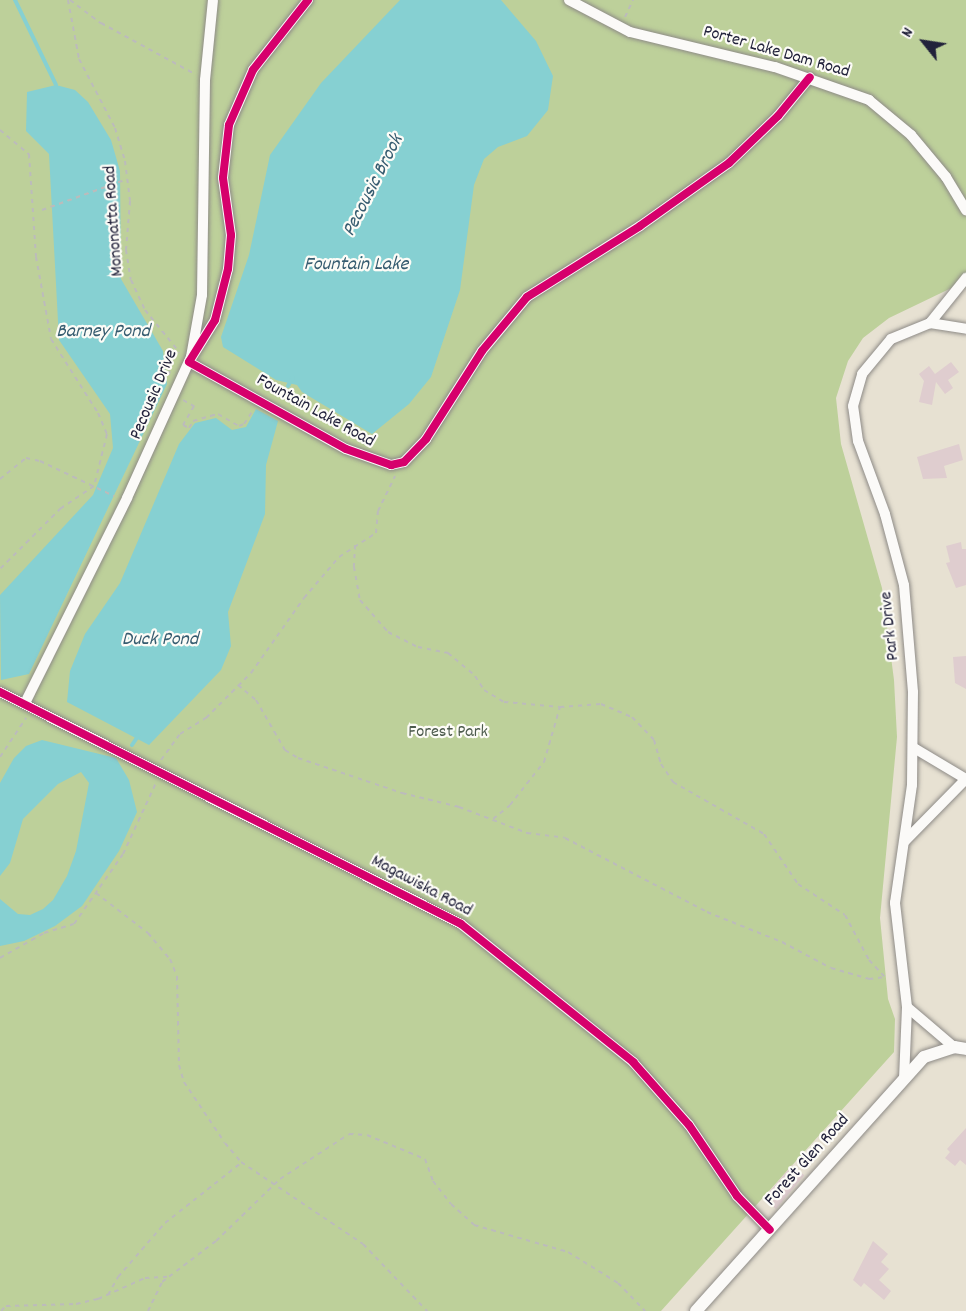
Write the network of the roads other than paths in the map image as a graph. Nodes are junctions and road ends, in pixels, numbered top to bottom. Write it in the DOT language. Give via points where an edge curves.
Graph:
graph roads {
  1 [pos="213,0"];
  2 [pos="308,0"];
  3 [pos="570,0"];
  4 [pos="810,77"];
  5 [pos="966,210"];
  6 [pos="966,278"];
  7 [pos="930,323"];
  8 [pos="966,329"];
  9 [pos="190,359"];
  10 [pos="0,692"];
  11 [pos="25,703"];
  12 [pos="914,748"];
  13 [pos="966,779"];
  14 [pos="904,843"];
  15 [pos="907,1007"];
  16 [pos="960,1048"];
  17 [pos="904,1079"];
  18 [pos="770,1230"];
  19 [pos="696,1311"];
  1 -- 9 [label="street, Pecousic Drive" via="205,80 203,271"];
  2 -- 9 [label="street" via="253,70 231,118 225,140 223,178 231,235 228,268 215,320"];
  3 -- 4 [label="street, Porter Lake Dam Road" via="620,27"];
  4 -- 5 [label="street, Porter Lake Dam Road" via="869,100 898,121 946,177"];
  4 -- 9 [label="street, Fountain Lake Road" via="778,116 729,163 640,226 527,297 482,351 426,439 397,465 380,463 346,449"];
  6 -- 7 [label="street"];
  7 -- 8 [label="street"];
  7 -- 12 [label="street, Park Drive" via="909,329 883,346 862,374 854,406 858,441 904,585"];
  9 -- 11 [label="street, Pecousic Drive" via="176,396"];
  10 -- 11 [label="street, Magawiska Road"];
  11 -- 18 [label="street, Magawiska Road" via="247,819 443,913 480,938 641,1070"];
  12 -- 13 [label="street"];
  12 -- 14 [label="street, Park Drive"];
  13 -- 14 [label="street"];
  14 -- 15 [label="street, Park Drive" via="895,903"];
  15 -- 16 [label="street"];
  15 -- 17 [label="street, Park Drive"];
  16 -- 17 [label="street, Forest Glen Road" via="924,1058"];
  17 -- 18 [label="street, Forest Glen Road"];
  18 -- 19 [label="street, Forest Glen Road"];
}
